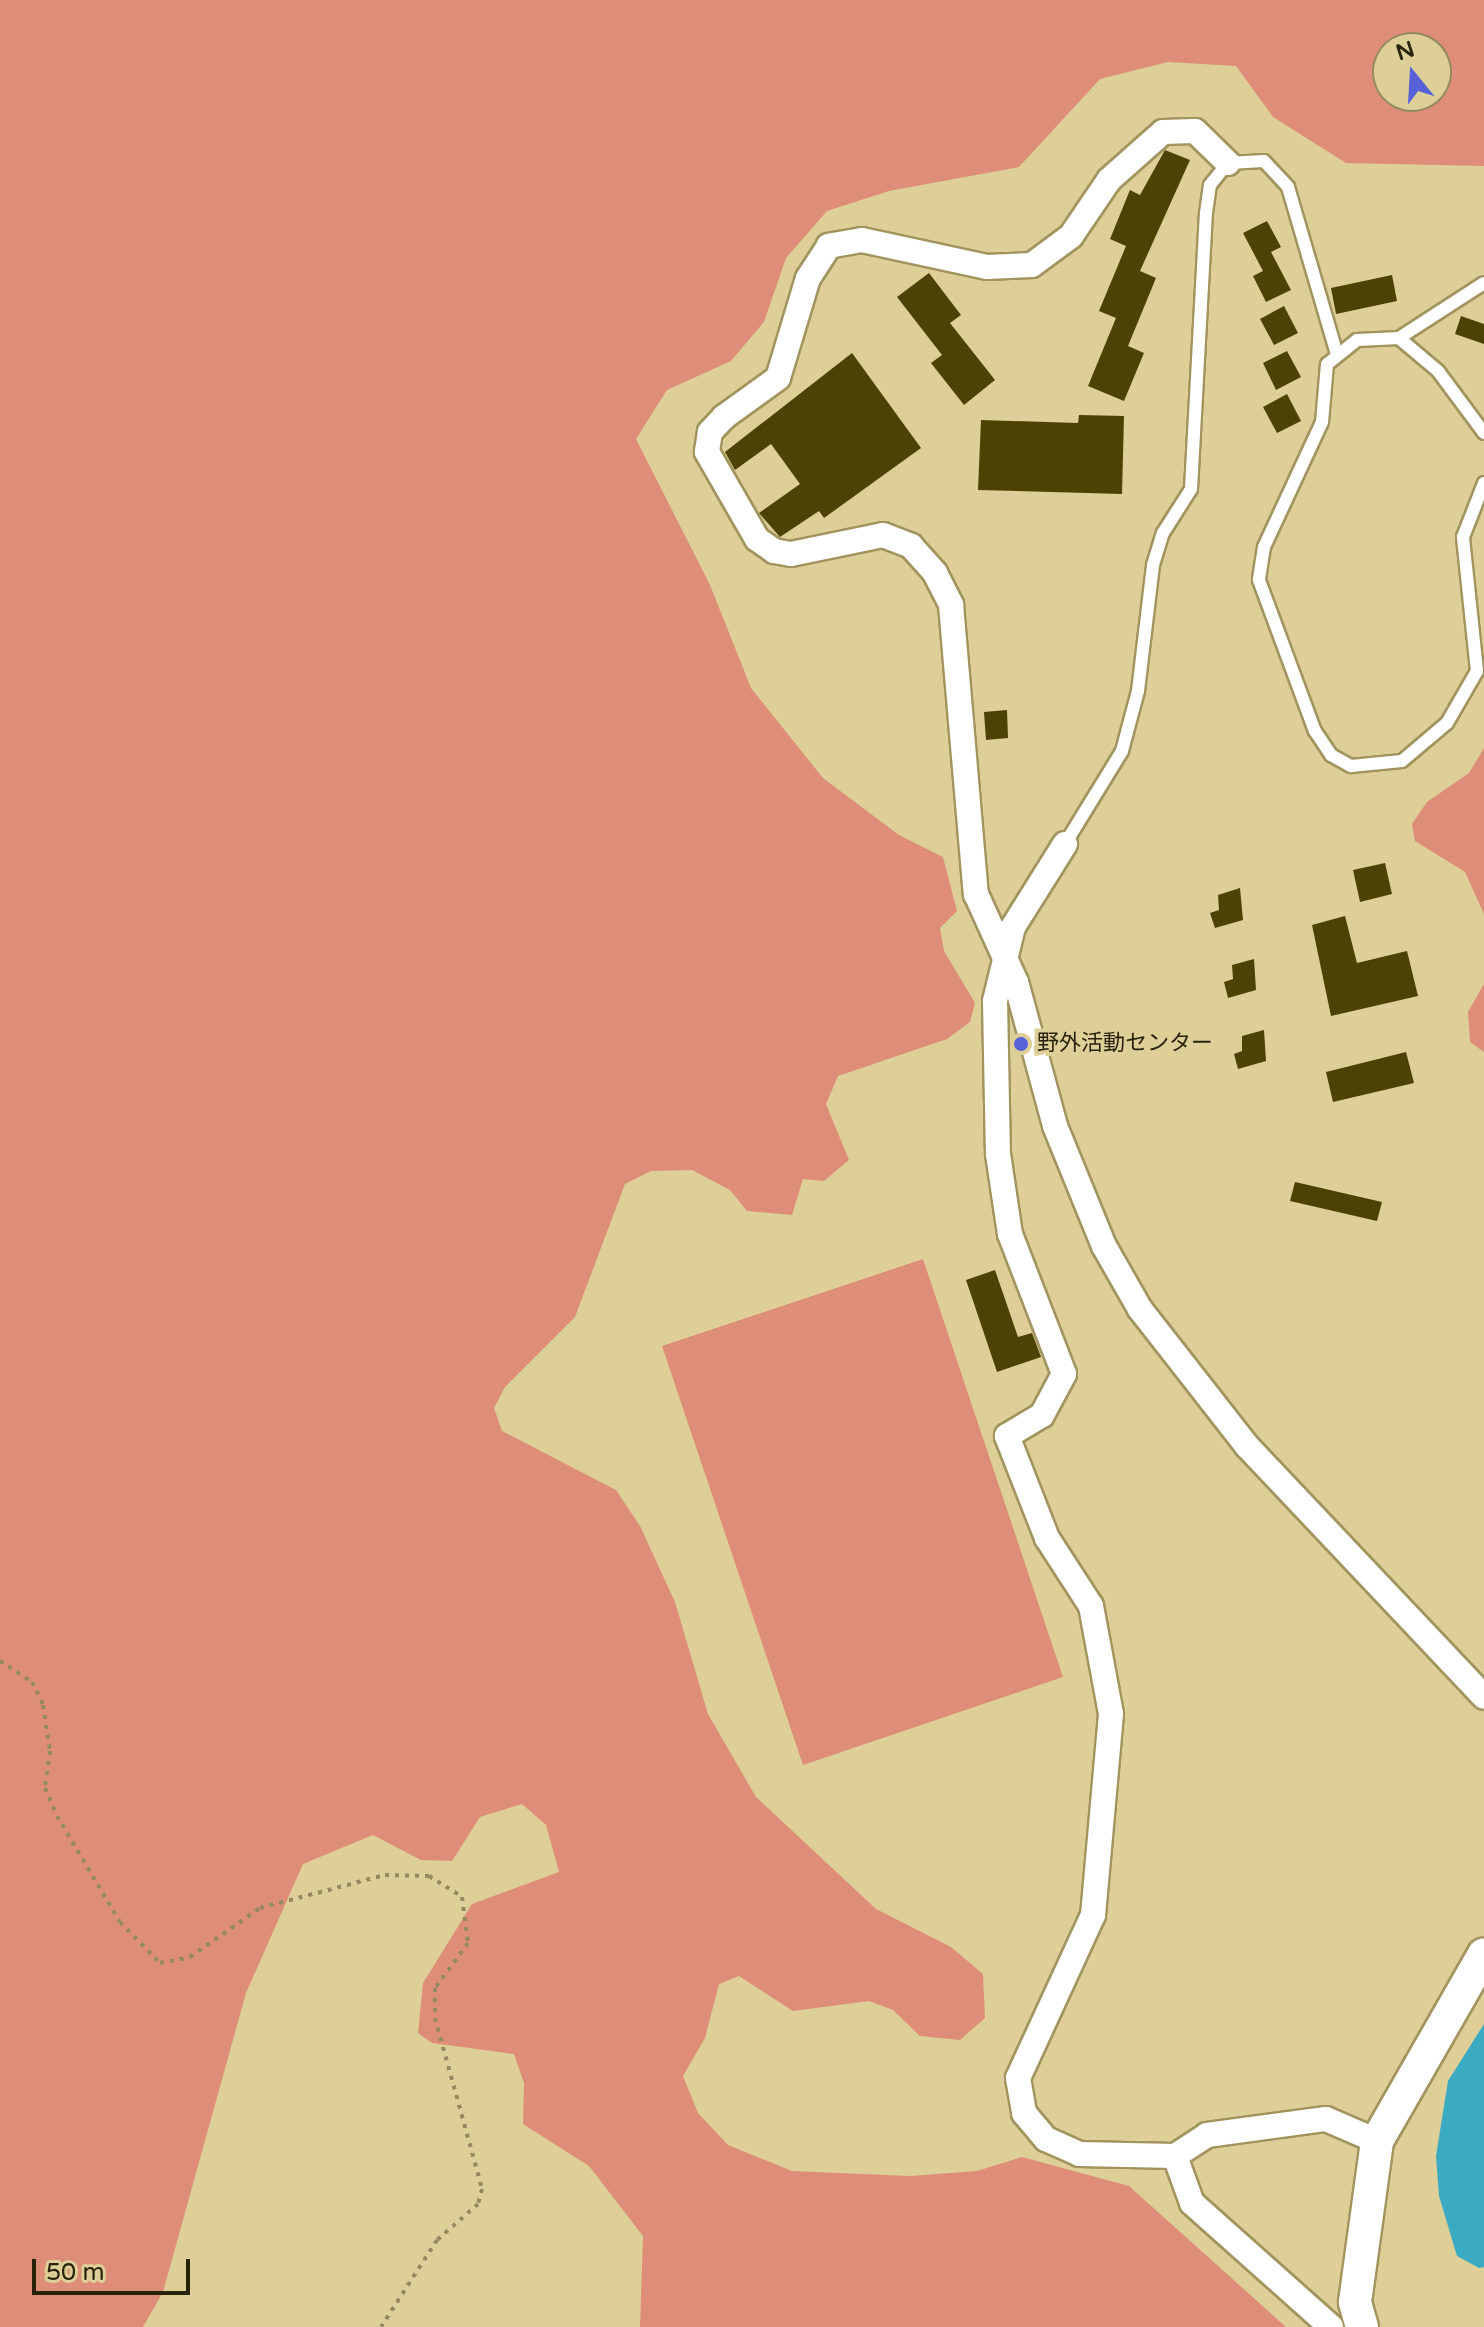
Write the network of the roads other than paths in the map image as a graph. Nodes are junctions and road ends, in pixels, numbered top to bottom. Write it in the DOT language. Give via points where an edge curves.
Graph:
graph roads {
  1 [pos="1228,163"];
  2 [pos="1484,283"];
  3 [pos="1399,338"];
  4 [pos="1336,351"];
  5 [pos="1484,433"];
  6 [pos="1484,483"];
  7 [pos="1065,844"];
  8 [pos="1004,958"];
  9 [pos="1484,1697"];
  10 [pos="1484,1954"];
  11 [pos="1377,2141"];
  12 [pos="1175,2156"];
  13 [pos="1331,2327"];
  14 [pos="1362,2327"];
  1 -- 4 [label="lane" via="1264,161 1288,187"];
  1 -- 7 [label="lane" via="1210,185 1206,213 1191,489 1163,533 1153,565 1138,691 1117,764"];
  1 -- 8 [label="street" via="1195,131 1163,132 1109,180 1071,236 1032,265 987,267 862,240 829,246 808,278 778,378 710,432 711,469 757,539 774,551 791,554 883,535 911,546 935,573 954,632 968,859"];
  2 -- 3 [label="lane"];
  3 -- 4 [label="lane" via="1357,340"];
  3 -- 5 [label="lane" via="1438,371"];
  4 -- 6 [label="lane" via="1327,364 1322,422 1264,547 1259,580 1315,731 1331,755 1351,766 1402,761 1447,723 1477,671 1463,537"];
  7 -- 8 [label="street" via="1013,927"];
  8 -- 9 [label="street" via="1084,1205 1140,1309 1247,1446"];
  8 -- 12 [label="street" via="995,1001 1000,1167 1010,1234 1064,1374 1042,1415 1007,1436 1047,1538 1091,1606 1111,1714 1093,1915 1018,2078 1024,2113 1046,2139 1079,2154"];
  10 -- 11 [label="street"];
  11 -- 12 [label="street" via="1326,2119 1207,2135"];
  11 -- 14 [label="street" via="1355,2302"];
  12 -- 13 [label="street" via="1192,2203"];
}
